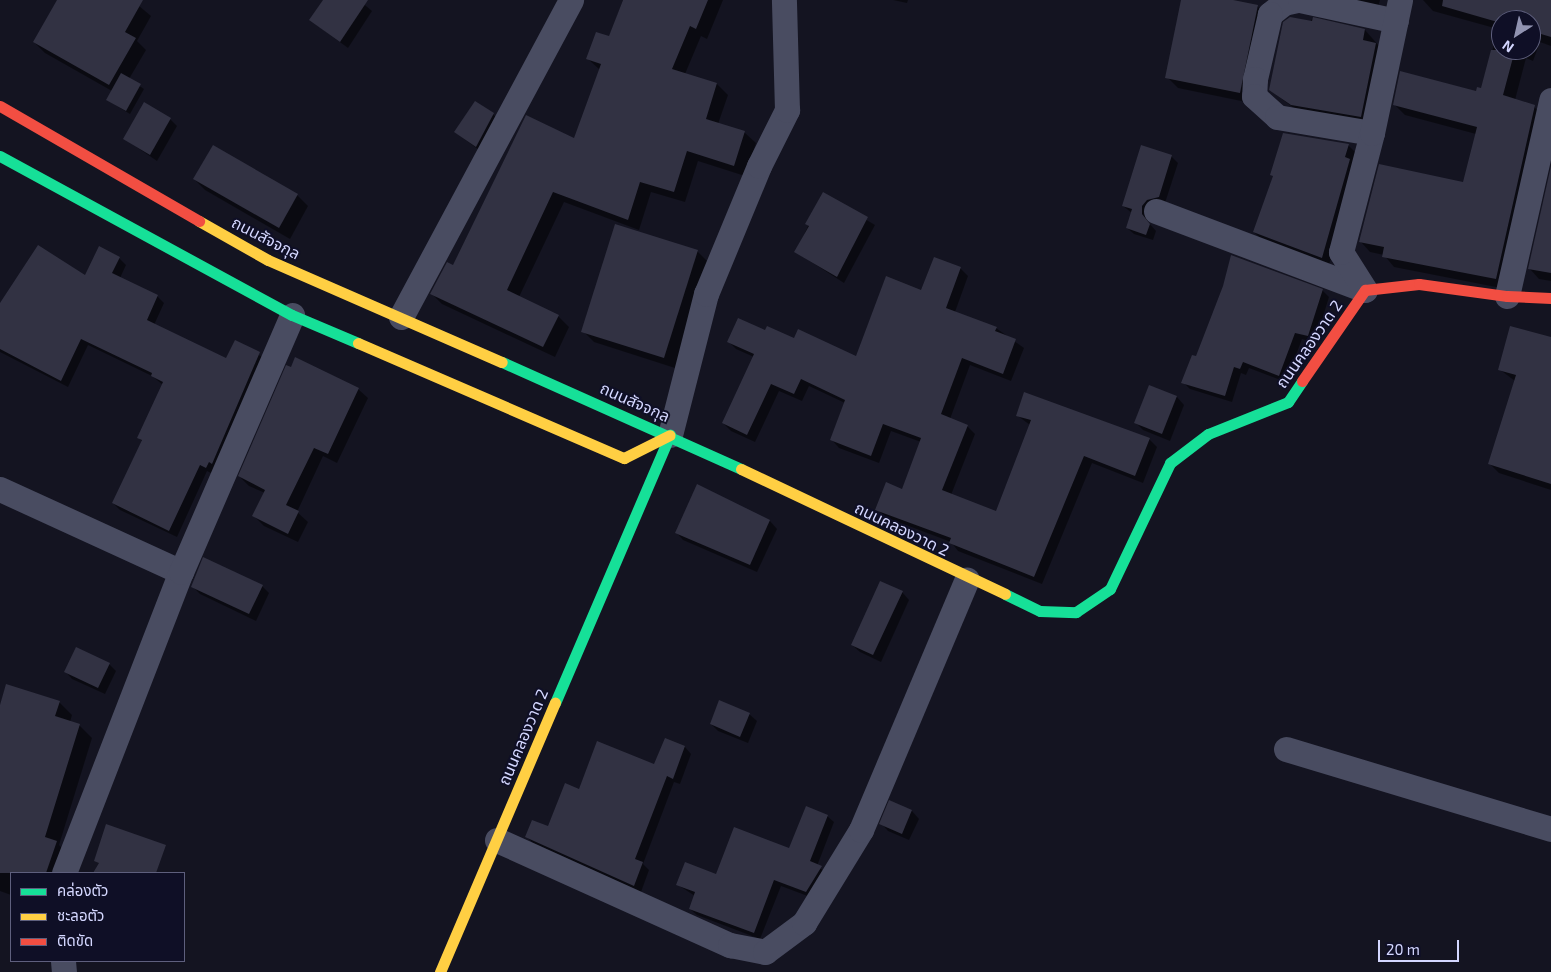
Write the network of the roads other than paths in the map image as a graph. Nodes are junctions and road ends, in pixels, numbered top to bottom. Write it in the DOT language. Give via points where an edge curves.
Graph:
graph roads {
  1 [pos="571,0"];
  2 [pos="784,0"];
  3 [pos="1298,0"];
  4 [pos="1398,10"];
  5 [pos="1551,100"];
  6 [pos="0,106"];
  7 [pos="1372,133"];
  8 [pos="0,156"];
  9 [pos="1156,211"];
  10 [pos="1365,290"];
  11 [pos="1507,296"];
  12 [pos="1551,298"];
  13 [pos="292,315"];
  14 [pos="401,316"];
  15 [pos="670,435"];
  16 [pos="0,489"];
  17 [pos="181,572"];
  18 [pos="967,579"];
  19 [pos="1286,749"];
  20 [pos="1551,829"];
  21 [pos="497,840"];
  22 [pos="64,872"];
  23 [pos="440,972"];
  1 -- 14 [label="street"];
  2 -- 15 [label="street" via="787,110 759,166 706,294"];
  3 -- 4 [label="street"];
  3 -- 7 [label="street" via="1284,3 1270,14 1254,79 1254,96 1277,117"];
  4 -- 7 [label="street"];
  5 -- 11 [label="street"];
  6 -- 14 [label="street, ถนนสัจจกุล" via="268,260"];
  7 -- 10 [label="street" via="1341,252"];
  8 -- 13 [label="street, ถนนสัจจกุล"];
  9 -- 10 [label="street"];
  10 -- 11 [label="street" via="1419,284"];
  10 -- 18 [label="street, ถนนคลองวาด 2" via="1288,402 1208,434 1170,463 1110,589 1076,612 1040,611"];
  11 -- 12 [label="street"];
  13 -- 15 [label="street, ถนนสัจจกุล" via="624,458"];
  13 -- 17 [label="street"];
  14 -- 15 [label="street, ถนนสัจจกุล"];
  15 -- 18 [label="street, ถนนคลองวาด 2"];
  15 -- 21 [label="street, ถนนคลองวาด 2"];
  16 -- 17 [label="street"];
  17 -- 22 [label="street"];
  18 -- 21 [label="street" via="861,830 804,923 765,952 730,945"];
  19 -- 20 [label="street"];
  21 -- 23 [label="street, ถนนคลองวาด 2"];
}
